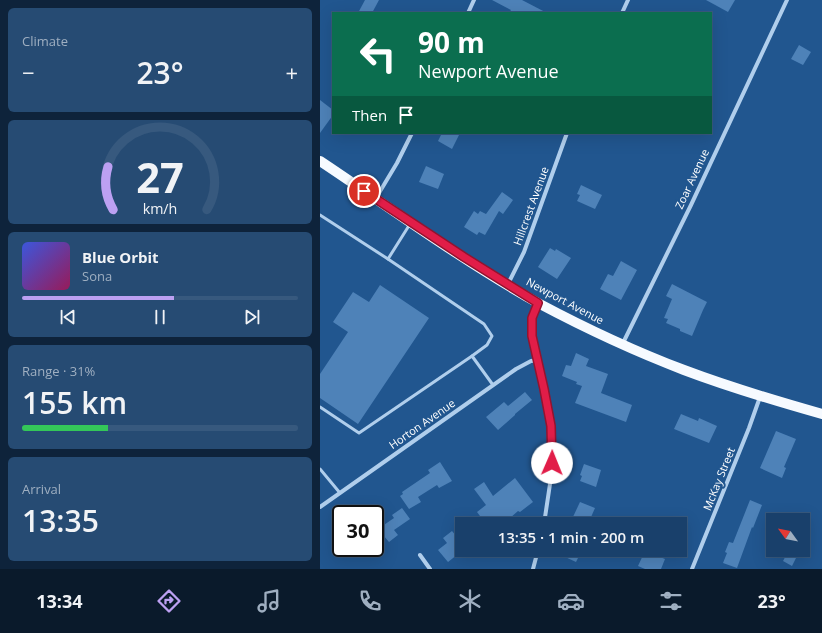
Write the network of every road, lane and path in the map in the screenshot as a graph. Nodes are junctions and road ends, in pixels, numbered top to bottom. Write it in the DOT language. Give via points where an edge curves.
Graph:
graph roads {
  1 [pos="474,0"];
  2 [pos="628,0"];
  3 [pos="787,0"];
  4 [pos="468,12"];
  5 [pos="622,12"];
  6 [pos="412,134"];
  7 [pos="567,134"];
  8 [pos="320,161"];
  9 [pos="376,198"];
  10 [pos="320,215"];
  11 [pos="411,222"];
  12 [pos="388,259"];
  13 [pos="508,284"];
  14 [pos="538,303"];
  15 [pos="623,344"];
  16 [pos="472,356"];
  17 [pos="538,360"];
  18 [pos="493,385"];
  19 [pos="761,396"];
  20 [pos="320,407"];
  21 [pos="822,414"];
  22 [pos="320,469"];
  23 [pos="340,493"];
  24 [pos="320,507"];
  25 [pos="545,517"];
  26 [pos="420,555"];
  27 [pos="536,557"];
  28 [pos="430,569"];
  29 [pos="533,569"];
  30 [pos="692,569"];
  1 -- 4 [label="street"];
  2 -- 5 [label="street"];
  3 -- 15 [label="street, Zoar Avenue"];
  6 -- 9 [label="street"];
  7 -- 13 [label="street, Hillcrest Avenue" via="524,252"];
  8 -- 9 [label="main road, Newport Avenue"];
  9 -- 11 [label="main road, Newport Avenue"];
  10 -- 12 [label="lane"];
  11 -- 12 [label="lane"];
  11 -- 13 [label="main road, Newport Avenue"];
  12 -- 16 [label="lane" via="484,324 492,336 487,345"];
  13 -- 14 [label="main road, Newport Avenue"];
  14 -- 15 [label="main road, Newport Avenue"];
  14 -- 17 [label="street" via="531,326"];
  15 -- 19 [label="main road, Newport Avenue" via="684,370"];
  16 -- 18 [label="lane"];
  16 -- 20 [label="lane" via="359,433"];
  17 -- 18 [label="street, Horton Avenue" via="524,364"];
  17 -- 25 [label="street" via="552,444"];
  18 -- 23 [label="street, Horton Avenue"];
  19 -- 21 [label="main road, Newport Avenue"];
  19 -- 30 [label="street, McKay Street"];
  22 -- 23 [label="lane"];
  23 -- 24 [label="street, Horton Avenue"];
  26 -- 28 [label="street"];
  27 -- 29 [label="street"];
}
